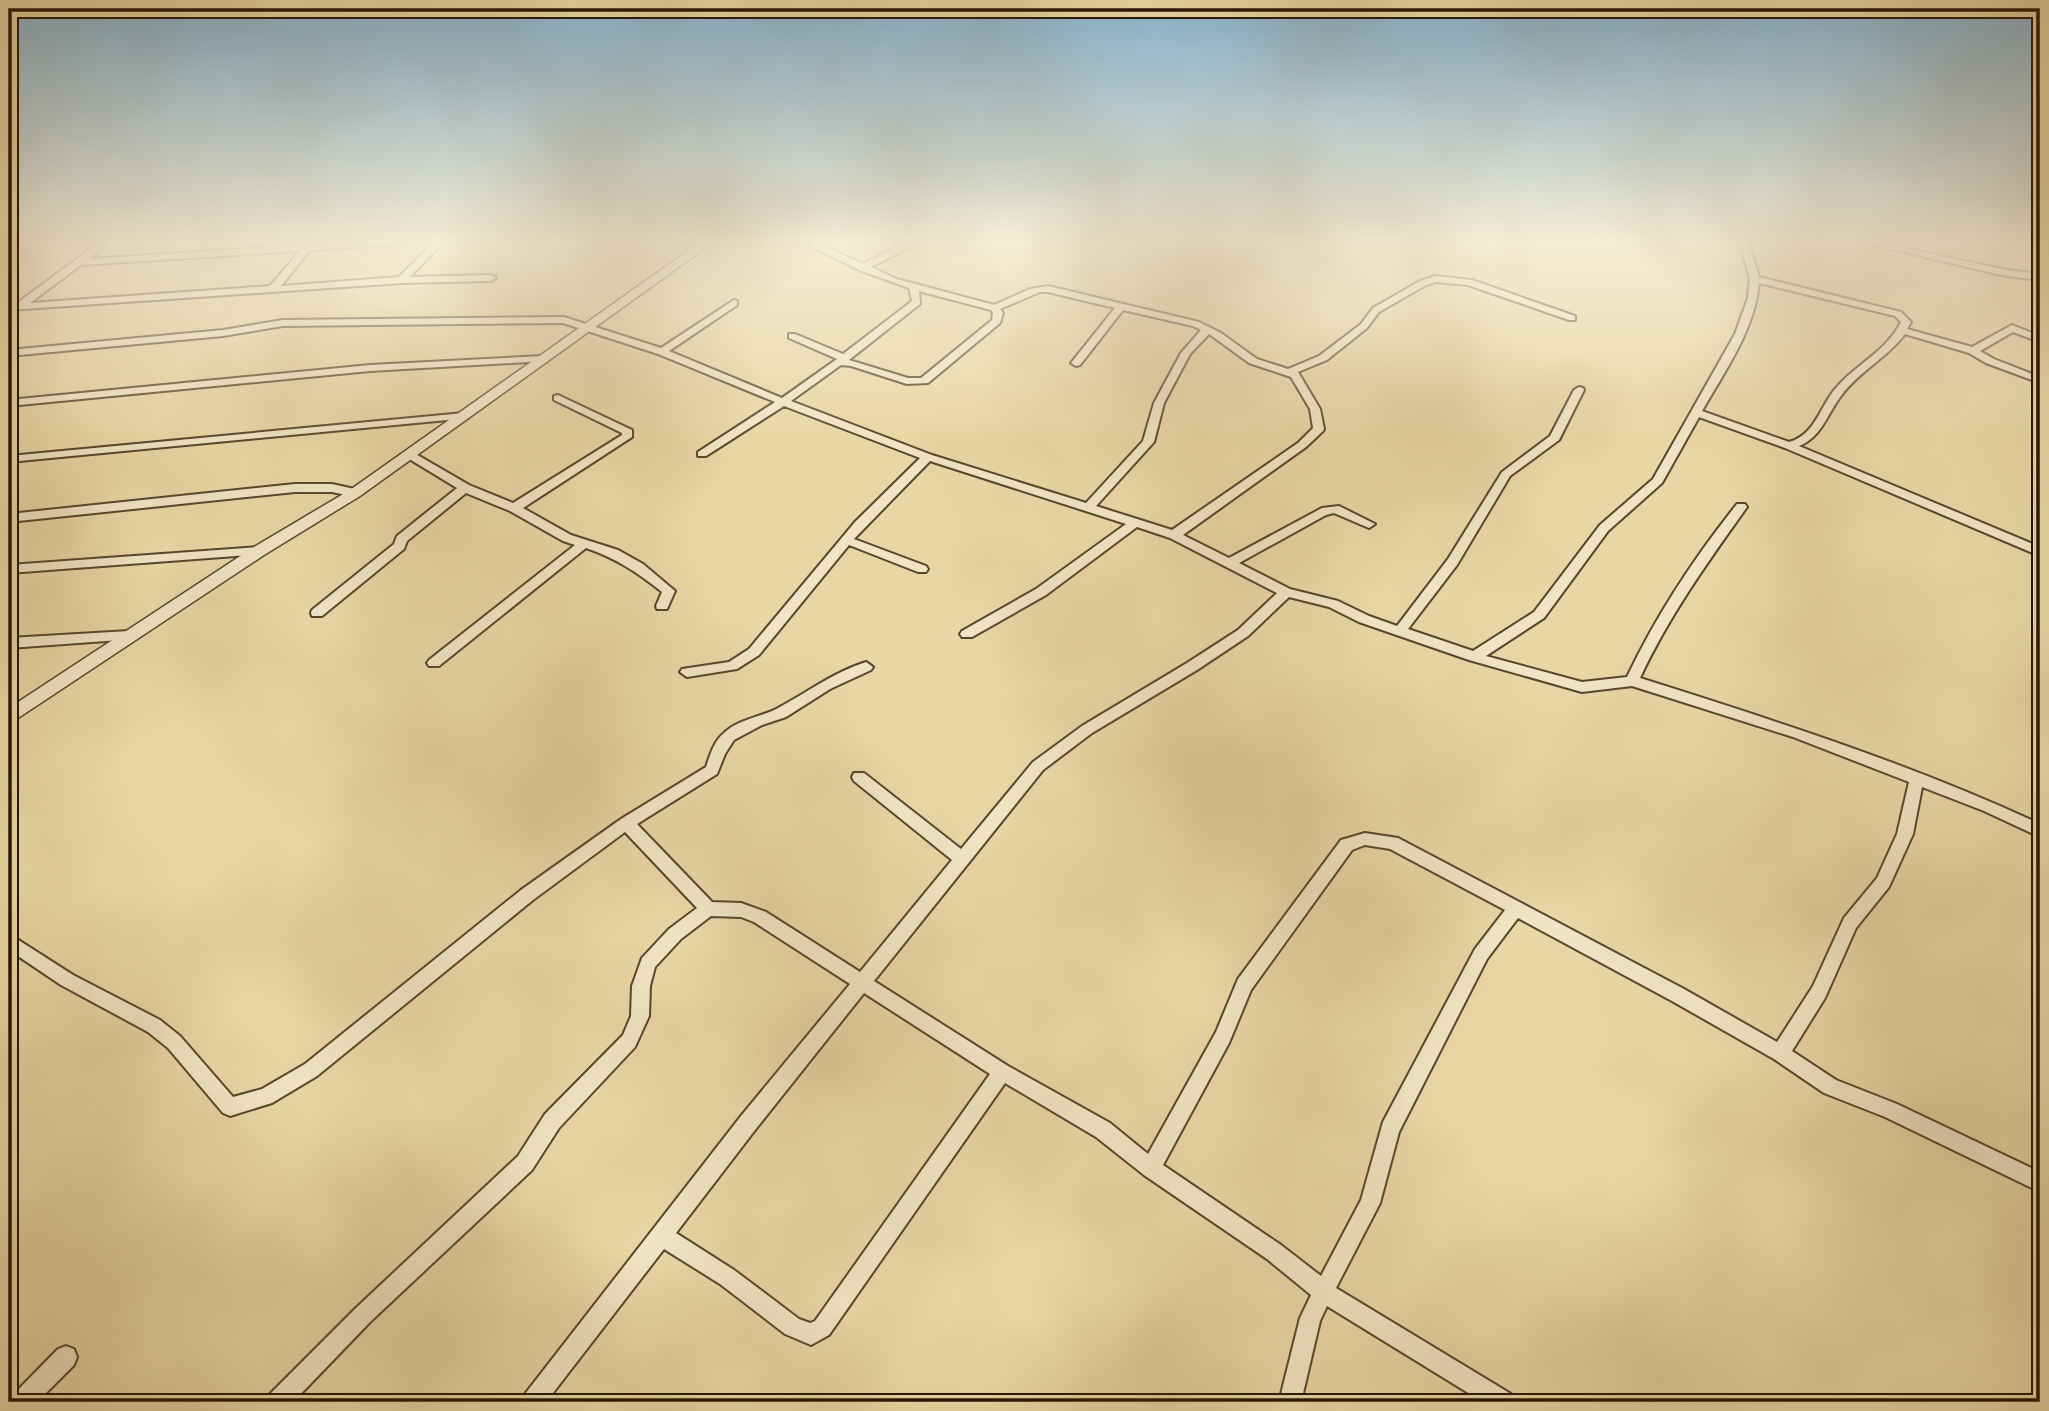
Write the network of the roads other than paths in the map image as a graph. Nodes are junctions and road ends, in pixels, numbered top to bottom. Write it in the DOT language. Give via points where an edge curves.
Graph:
graph roads {
  1 [pos="14,307"];
  2 [pos="616,307"];
  3 [pos="728,307"];
  4 [pos="911,307"];
  5 [pos="990,307"];
  6 [pos="1005,307"];
  7 [pos="1120,307"];
  8 [pos="1124,307"];
  9 [pos="1381,307"];
  10 [pos="1540,307"];
  11 [pos="1750,307"];
  12 [pos="1869,307"];
  13 [pos="994,308"];
  14 [pos="9,316"];
  15 [pos="1572,318"];
  16 [pos="589,326"];
  17 [pos="1208,329"];
  18 [pos="1902,330"];
  19 [pos="792,336"];
  20 [pos="2040,339"];
  21 [pos="1973,351"];
  22 [pos="9,352"];
  23 [pos="662,352"];
  24 [pos="542,359"];
  25 [pos="842,360"];
  26 [pos="1076,363"];
  27 [pos="1290,372"];
  28 [pos="2040,380"];
  29 [pos="1579,390"];
  30 [pos="558,398"];
  31 [pos="783,401"];
  32 [pos="9,403"];
  33 [pos="1698,413"];
  34 [pos="464,416"];
  35 [pos="1789,446"];
  36 [pos="702,454"];
  37 [pos="410,455"];
  38 [pos="928,457"];
  39 [pos="9,458"];
  40 [pos="465,488"];
  41 [pos="355,493"];
  42 [pos="1090,506"];
  43 [pos="1741,507"];
  44 [pos="514,508"];
  45 [pos="9,518"];
  46 [pos="1137,522"];
  47 [pos="1369,524"];
  48 [pos="1174,535"];
  49 [pos="846,540"];
  50 [pos="585,543"];
  51 [pos="259,551"];
  52 [pos="2040,552"];
  53 [pos="1230,563"];
  54 [pos="9,569"];
  55 [pos="922,569"];
  56 [pos="1286,592"];
  57 [pos="662,606"];
  58 [pos="317,613"];
  59 [pos="1401,630"];
  60 [pos="967,634"];
  61 [pos="129,636"];
  62 [pos="9,643"];
  63 [pos="1474,657"];
  64 [pos="434,663"];
  65 [pos="866,667"];
  66 [pos="687,673"];
  67 [pos="1632,681"];
  68 [pos="9,717"];
  69 [pos="859,777"];
  70 [pos="1917,779"];
  71 [pos="626,823"];
  72 [pos="2040,831"];
  73 [pos="963,860"];
  74 [pos="1516,908"];
  75 [pos="708,909"];
  76 [pos="9,941"];
  77 [pos="861,984"];
  78 [pos="1780,1053"];
  79 [pos="1002,1072"];
  80 [pos="1151,1168"];
  81 [pos="2040,1182"];
  82 [pos="662,1236"];
  83 [pos="1325,1293"];
  84 [pos="66,1357"];
  85 [pos="22,1402"];
  86 [pos="278,1402"];
  87 [pos="533,1402"];
  88 [pos="1290,1402"];
  89 [pos="1503,1402"];
  1 -- 14 [label="street"];
  2 -- 16 [label="street"];
  3 -- 23 [label="street"];
  4 -- 25 [label="street"];
  5 -- 13 [label="street"];
  6 -- 13 [label="street"];
  7 -- 26 [label="street"];
  8 -- 17 [label="street"];
  9 -- 27 [label="street" via="1364,327 1323,358"];
  10 -- 15 [label="street"];
  11 -- 33 [label="street"];
  12 -- 18 [label="street" via="1898,314 1906,322"];
  13 -- 25 [label="street" via="997,321 924,381 907,381"];
  16 -- 22 [label="street" via="564,320 283,323 223,333"];
  16 -- 23 [label="street"];
  16 -- 24 [label="street"];
  17 -- 27 [label="street" via="1253,361"];
  17 -- 42 [label="street" via="1186,353 1158,403 1148,442"];
  18 -- 21 [label="street"];
  18 -- 35 [label="street" via="1838,392 1813,434 1803,444"];
  19 -- 25 [label="street"];
  20 -- 21 [label="street" via="2012,328"];
  21 -- 28 [label="street"];
  23 -- 31 [label="street"];
  24 -- 32 [label="street" via="370,368"];
  24 -- 34 [label="street"];
  25 -- 31 [label="street"];
  27 -- 48 [label="street" via="1308,394 1318,429"];
  29 -- 59 [label="street" via="1555,438 1506,474 1453,562"];
  30 -- 44 [label="street" via="628,432 627,437"];
  31 -- 36 [label="street"];
  31 -- 38 [label="street"];
  33 -- 35 [label="street"];
  33 -- 63 [label="street" via="1658,481 1604,528 1539,615"];
  34 -- 37 [label="street"];
  34 -- 39 [label="street"];
  35 -- 52 [label="street"];
  37 -- 40 [label="street"];
  37 -- 41 [label="street"];
  38 -- 42 [label="street"];
  38 -- 49 [label="street"];
  40 -- 44 [label="street"];
  40 -- 58 [label="street"];
  41 -- 45 [label="street" via="295,488"];
  41 -- 51 [label="street"];
  42 -- 46 [label="street"];
  43 -- 67 [label="street" via="1704,553 1648,644"];
  44 -- 50 [label="street"];
  46 -- 48 [label="street"];
  46 -- 60 [label="street" via="1041,592"];
  47 -- 53 [label="street" via="1335,509 1322,512"];
  48 -- 53 [label="street"];
  49 -- 55 [label="street"];
  49 -- 66 [label="street" via="754,652 732,667"];
  50 -- 57 [label="street" via="614,553 658,580 669,591"];
  50 -- 64 [label="street"];
  51 -- 54 [label="street"];
  51 -- 61 [label="street"];
  53 -- 56 [label="street"];
  56 -- 59 [label="street"];
  56 -- 73 [label="street" via="1245,632 1071,737 1038,766"];
  59 -- 63 [label="street"];
  61 -- 62 [label="street"];
  61 -- 68 [label="street"];
  63 -- 67 [label="street" via="1582,687"];
  65 -- 71 [label="street" via="729,736 712,770"];
  67 -- 70 [label="street" via="1798,733"];
  69 -- 73 [label="street"];
  70 -- 72 [label="street"];
  70 -- 78 [label="street" via="1905,834 1883,881 1850,923 1819,992"];
  71 -- 75 [label="street"];
  71 -- 76 [label="street" via="527,895 311,1070 266,1097 230,1107 174,1041"];
  73 -- 77 [label="street"];
  74 -- 78 [label="street"];
  74 -- 80 [label="street" via="1393,843 1365,839 1347,845 1244,985 1223,1037"];
  74 -- 83 [label="street" via="1481,954 1390,1129 1370,1203"];
  75 -- 77 [label="street" via="741,910 760,917"];
  75 -- 86 [label="street" via="648,963 640,1016 629,1041 552,1121 525,1163"];
  77 -- 79 [label="street"];
  77 -- 82 [label="street"];
  78 -- 81 [label="street" via="1830,1087 1890,1110"];
  79 -- 80 [label="street" via="1103,1130"];
  79 -- 82 [label="street" via="822,1328 811,1334 792,1327 727,1277"];
  80 -- 83 [label="street" via="1274,1252"];
  82 -- 87 [label="street"];
  83 -- 88 [label="street" via="1310,1318"];
  83 -- 89 [label="street"];
  84 -- 85 [label="street"];
}
